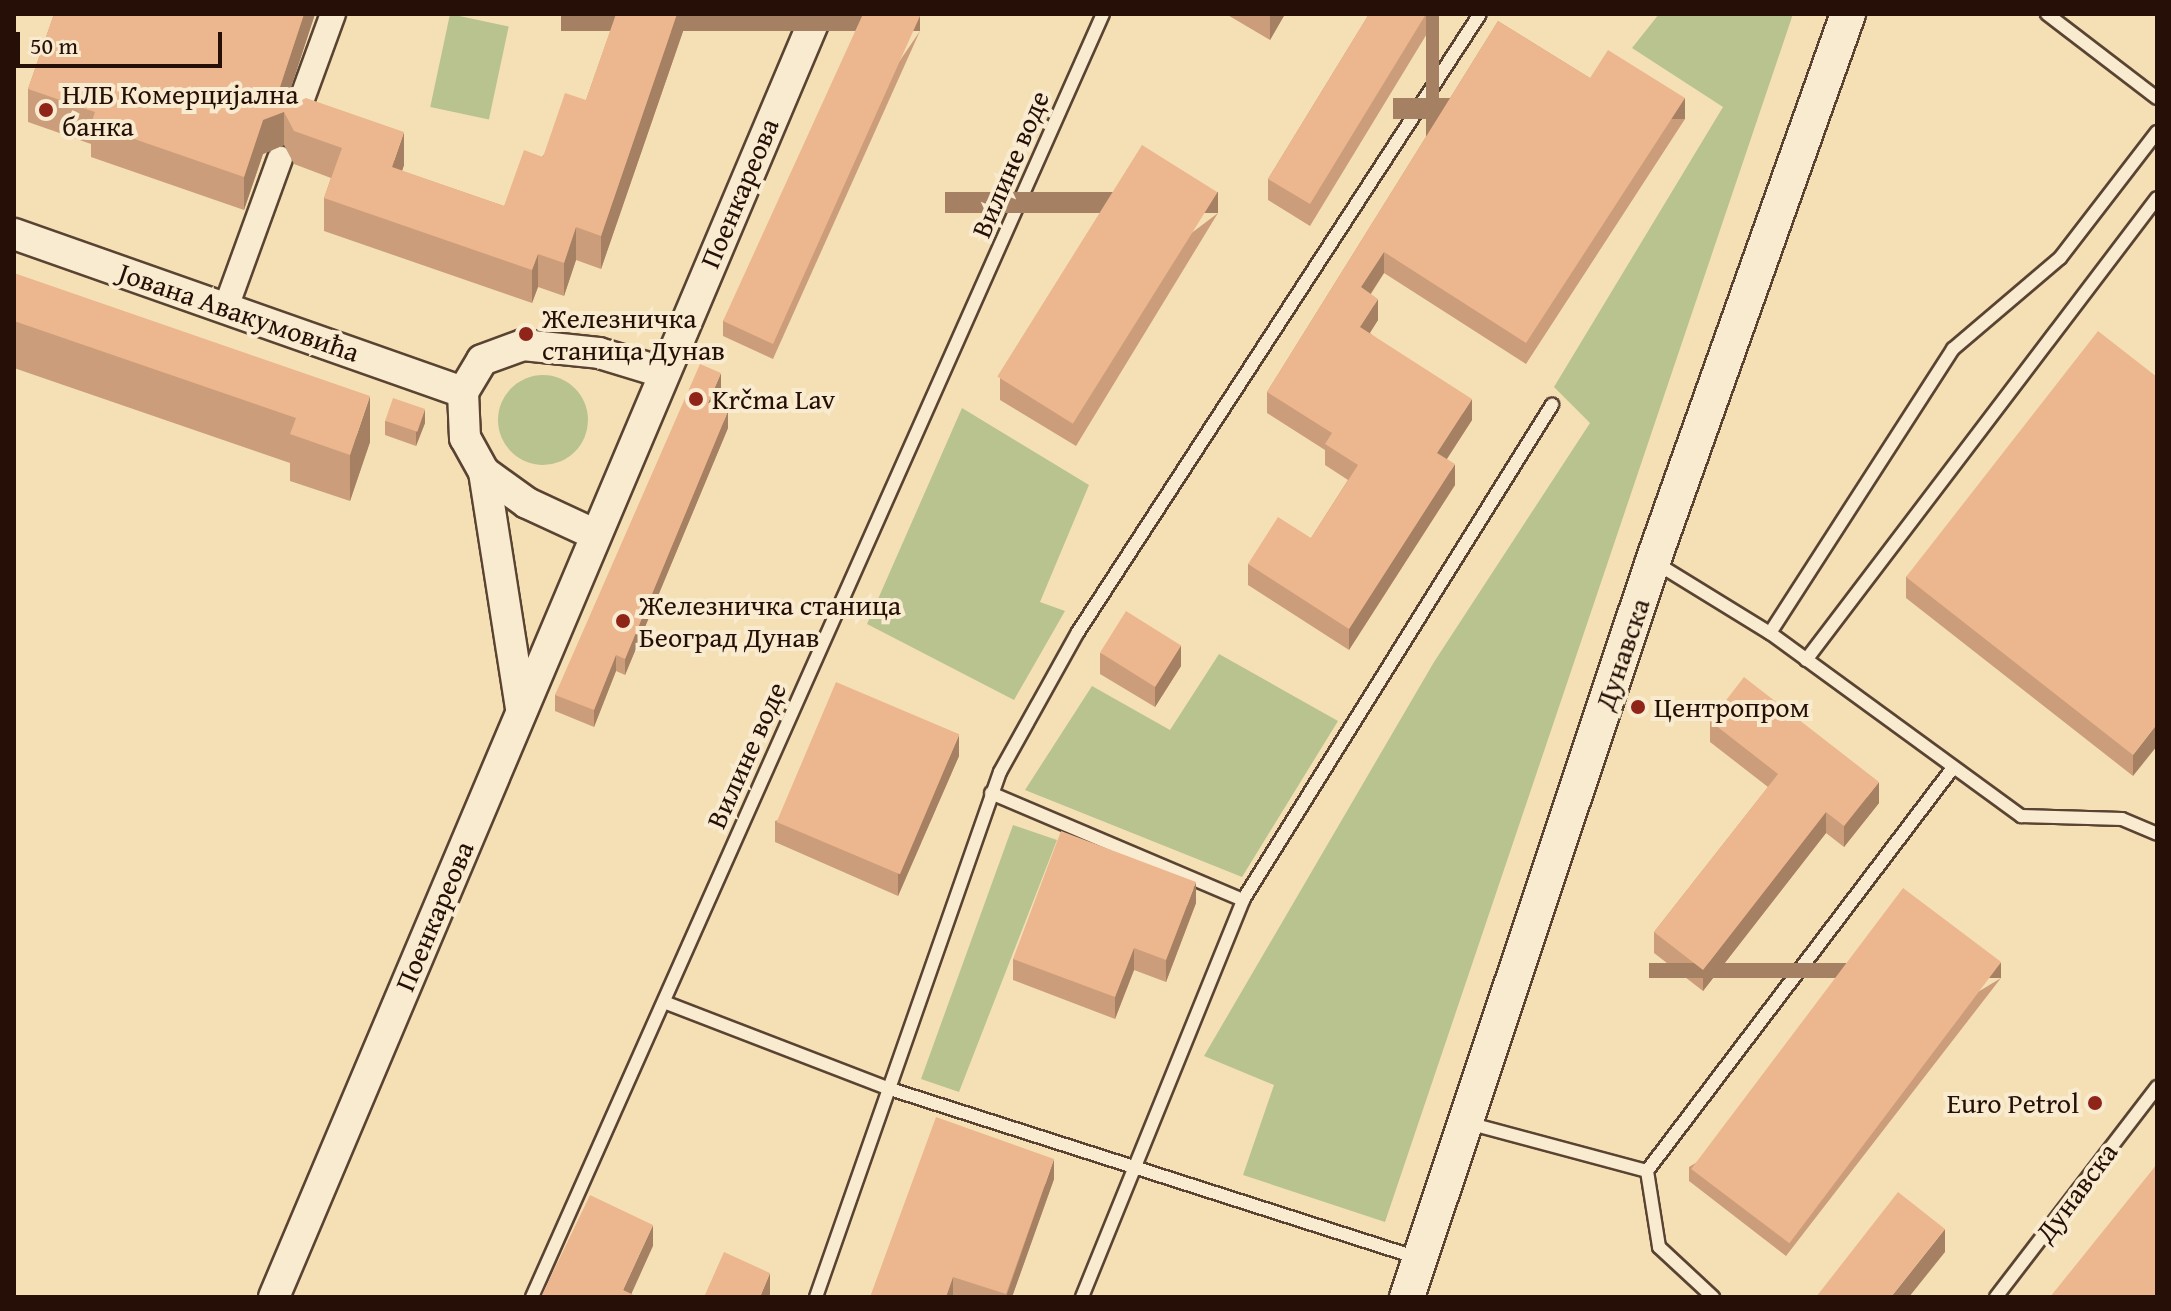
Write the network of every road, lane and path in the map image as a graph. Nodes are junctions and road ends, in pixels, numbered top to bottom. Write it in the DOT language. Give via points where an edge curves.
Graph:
graph roads {
  1 [pos="333,14"];
  2 [pos="817,14"];
  3 [pos="1103,14"];
  4 [pos="1480,14"];
  5 [pos="1848,14"];
  6 [pos="2047,14"];
  7 [pos="2157,98"];
  8 [pos="292,126"];
  9 [pos="2157,132"];
  10 [pos="280,159"];
  11 [pos="2157,198"];
  12 [pos="14,234"];
  13 [pos="226,307"];
  14 [pos="662,372"];
  15 [pos="463,392"];
  16 [pos="1552,405"];
  17 [pos="484,472"];
  18 [pos="594,534"];
  19 [pos="1653,561"];
  20 [pos="1770,633"];
  21 [pos="1806,660"];
  22 [pos="521,709"];
  23 [pos="1952,769"];
  24 [pos="991,793"];
  25 [pos="2157,834"];
  26 [pos="1243,900"];
  27 [pos="664,1002"];
  28 [pos="2157,1087"];
  29 [pos="887,1088"];
  30 [pos="1465,1122"];
  31 [pos="1130,1166"];
  32 [pos="1647,1171"];
  33 [pos="1420,1258"];
  34 [pos="274,1297"];
  35 [pos="532,1297"];
  36 [pos="816,1297"];
  37 [pos="1082,1297"];
  38 [pos="1407,1297"];
  39 [pos="1713,1297"];
  40 [pos="1996,1297"];
  1 -- 8 [label="street"];
  2 -- 14 [label="street, Поенкареова"];
  3 -- 27 [label="lane, Вилине воде"];
  4 -- 24 [label="lane" via="1078,632"];
  5 -- 19 [label="main road, Дунавска"];
  6 -- 7 [label="lane"];
  9 -- 20 [label="lane" via="2060,258 1953,349"];
  10 -- 13 [label="street"];
  11 -- 21 [label="lane"];
  12 -- 13 [label="street, Јована Авакумовића"];
  13 -- 15 [label="street, Јована Авакумовића"];
  14 -- 15 [label="street" via="599,353 523,345 482,360"];
  14 -- 18 [label="street, Поенкареова"];
  15 -- 17 [label="street" via="465,438"];
  16 -- 26 [label="lane"];
  17 -- 18 [label="street" via="527,503"];
  17 -- 22 [label="street"];
  18 -- 22 [label="street, Поенкареова"];
  19 -- 20 [label="lane"];
  19 -- 30 [label="main road, Дунавска"];
  20 -- 21 [label="lane"];
  21 -- 23 [label="lane"];
  22 -- 34 [label="street, Поенкареова"];
  23 -- 25 [label="lane" via="2021,816 2122,819"];
  23 -- 32 [label="lane"];
  24 -- 26 [label="lane"];
  24 -- 29 [label="lane"];
  26 -- 31 [label="lane"];
  27 -- 29 [label="lane"];
  27 -- 35 [label="lane, Вилине воде"];
  28 -- 40 [label="lane, Дунавска"];
  29 -- 31 [label="lane"];
  29 -- 36 [label="lane"];
  30 -- 32 [label="lane"];
  30 -- 33 [label="main road, Дунавска"];
  31 -- 33 [label="lane"];
  31 -- 37 [label="lane"];
  32 -- 39 [label="lane" via="1659,1247"];
  33 -- 38 [label="main road, Дунавска"];
}
